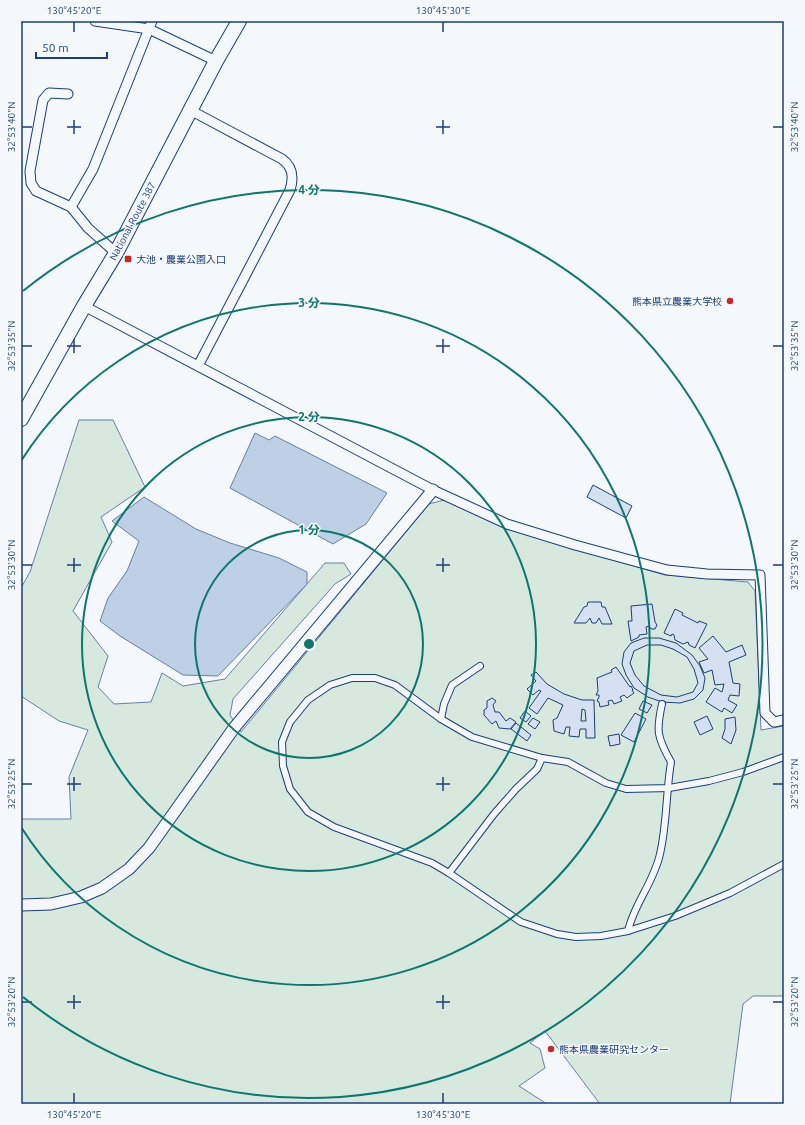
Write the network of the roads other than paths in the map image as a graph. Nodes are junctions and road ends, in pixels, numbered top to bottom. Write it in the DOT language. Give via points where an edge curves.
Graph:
graph roads {
  1 [pos="95,21"];
  2 [pos="239,21"];
  3 [pos="151,25"];
  4 [pos="216,61"];
  5 [pos="68,94"];
  6 [pos="190,110"];
  7 [pos="71,207"];
  8 [pos="116,253"];
  9 [pos="84,306"];
  10 [pos="198,366"];
  11 [pos="21,419"];
  12 [pos="433,490"];
  13 [pos="480,666"];
  14 [pos="662,704"];
  15 [pos="441,719"];
  16 [pos="784,720"];
  17 [pos="784,757"];
  18 [pos="542,758"];
  19 [pos="669,788"];
  20 [pos="784,864"];
  21 [pos="449,873"];
  22 [pos="21,905"];
  23 [pos="628,931"];
  1 -- 3 [label="street"];
  2 -- 4 [label="highway, National Route 387"];
  3 -- 4 [label="street"];
  3 -- 7 [label="street" via="93,169"];
  4 -- 6 [label="highway, National Route 387"];
  5 -- 7 [label="street" via="49,93 43,100 30,171 31,183 36,191"];
  6 -- 8 [label="highway, National Route 387"];
  6 -- 10 [label="street" via="282,159 289,166 293,176 290,190"];
  7 -- 8 [label="street" via="88,228"];
  8 -- 9 [label="highway, National Route 387"];
  9 -- 10 [label="street"];
  9 -- 11 [label="highway, National Route 387"];
  10 -- 12 [label="street"];
  12 -- 16 [label="street" via="507,524 667,570 760,576 765,713 774,722"];
  12 -- 22 [label="street" via="234,728 149,848 129,870 102,888 81,897 51,904"];
  13 -- 15 [label="street" via="452,685"];
  14 -- 19 [label="street" via="658,734 672,762"];
  15 -- 18 [label="street" via="472,737"];
  15 -- 21 [label="street" via="395,685 375,678 352,678 330,685 308,700 290,722 282,742 283,766 290,790 308,812 334,826 432,863"];
  17 -- 19 [label="street" via="743,772"];
  18 -- 19 [label="street" via="568,762 606,783 626,789"];
  18 -- 21 [label="street" via="537,769 494,814"];
  19 -- 23 [label="street" via="660,854 650,883 631,918"];
  20 -- 23 [label="street" via="730,893 675,916"];
  21 -- 23 [label="street" via="509,915 528,925 576,937"];
}
